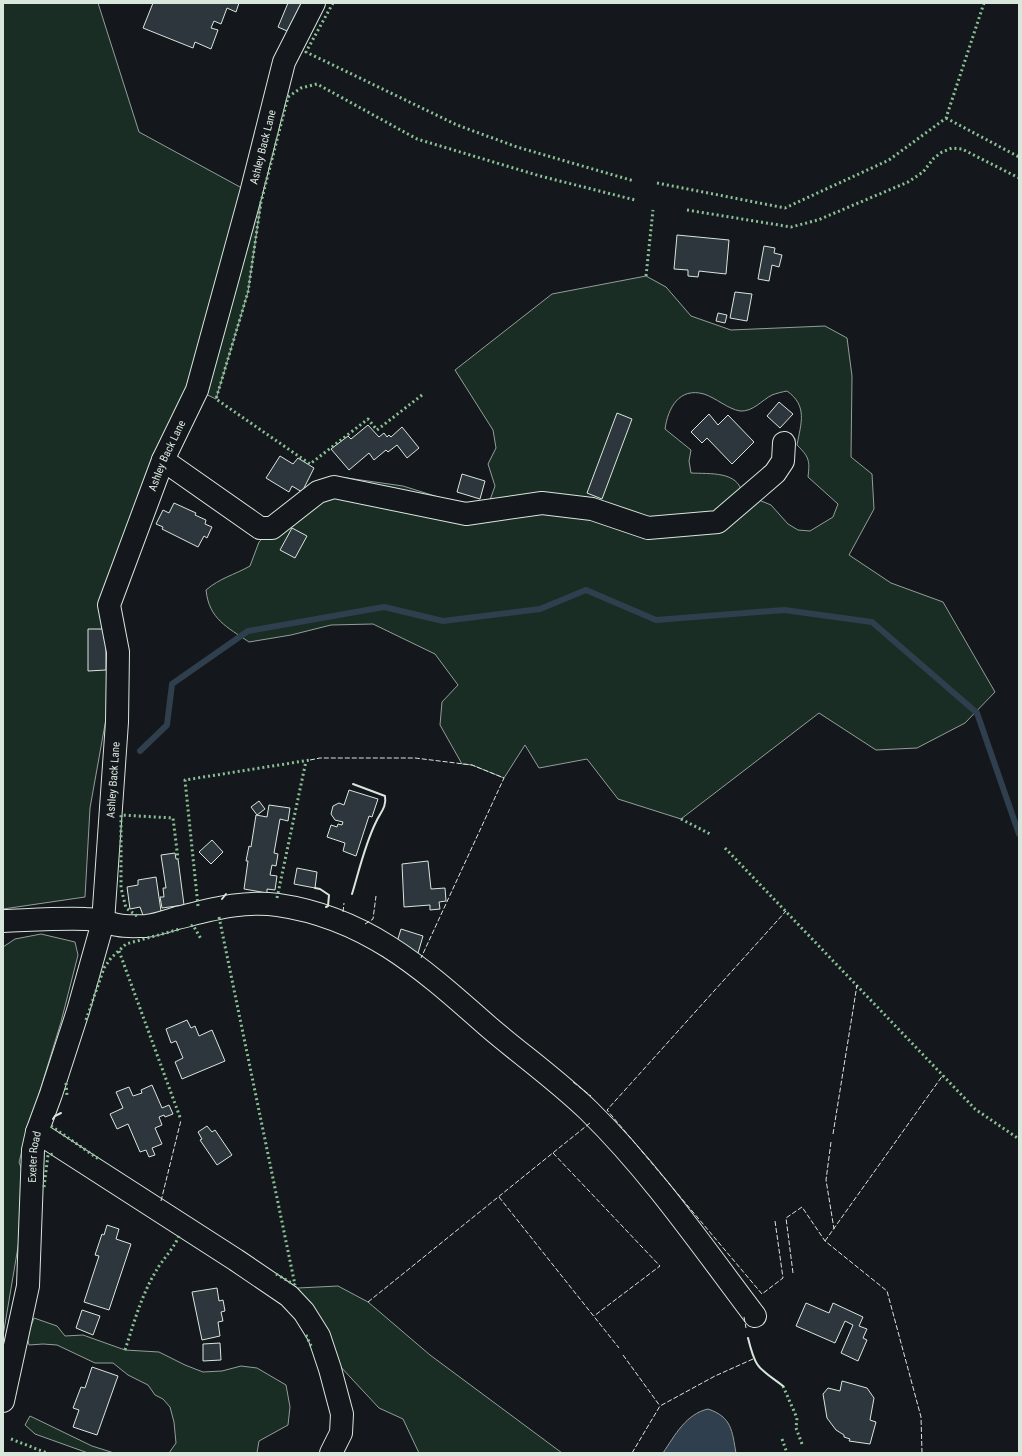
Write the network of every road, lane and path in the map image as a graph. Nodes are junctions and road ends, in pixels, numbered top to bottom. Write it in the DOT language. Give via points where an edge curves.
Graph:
graph roads {
  1 [pos="314,3"];
  2 [pos="784,443"];
  3 [pos="163,460"];
  4 [pos="3,921"];
  5 [pos="103,922"];
  6 [pos="37,1132"];
  7 [pos="755,1316"];
  8 [pos="3,1401"];
  9 [pos="331,1453"];
  1 -- 3 [label="street, Ashley Back Lane" via="284,62 197,390"];
  2 -- 3 [label="street" via="782,461 775,473 718,522 648,528 592,509 542,503 466,514 334,487 318,492 272,528 260,528"];
  3 -- 5 [label="street, Ashley Back Lane" via="109,605 118,652 117,722"];
  4 -- 5 [label="street" via="88,919"];
  5 -- 6 [label="street, Exeter Road" via="78,1011"];
  5 -- 7 [label="street" via="121,926 148,926 240,904 275,905 338,919 397,951 533,1061 590,1112 633,1157 674,1207"];
  6 -- 8 [label="street, Exeter Road" via="33,1150 28,1286"];
  6 -- 9 [label="street" via="236,1260 289,1296 304,1312 319,1336 342,1414 341,1433"];
}
